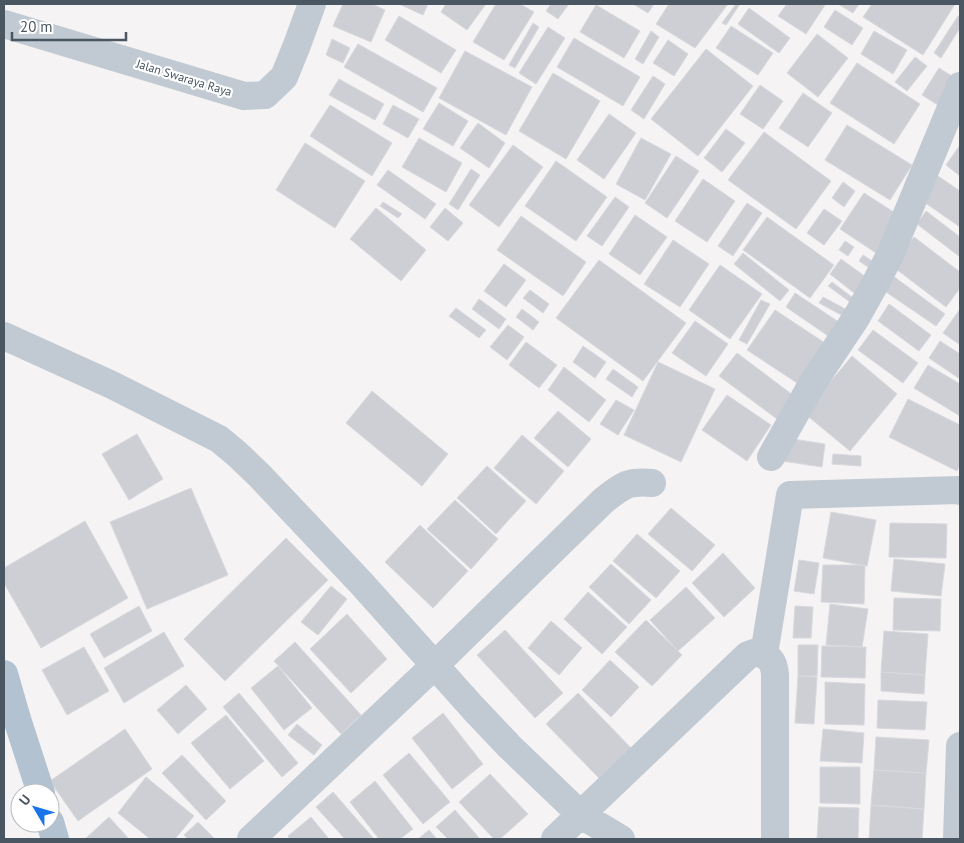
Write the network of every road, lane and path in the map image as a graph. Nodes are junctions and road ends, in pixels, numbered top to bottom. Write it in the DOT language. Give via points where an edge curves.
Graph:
graph roads {
  1 [pos="312,4"];
  2 [pos="4,24"];
  3 [pos="960,86"];
  4 [pos="4,336"];
  5 [pos="771,457"];
  6 [pos="652,482"];
  7 [pos="960,491"];
  8 [pos="764,654"];
  9 [pos="435,665"];
  10 [pos="4,674"];
  11 [pos="960,746"];
  12 [pos="38,783"];
  13 [pos="581,816"];
  14 [pos="251,839"];
  15 [pos="555,839"];
  16 [pos="621,839"];
  17 [pos="775,839"];
  18 [pos="957,839"];
  1 -- 2 [label="street, Jalan Swaraya Raya" via="284,77 265,96 244,96"];
  3 -- 5 [label="street" via="890,255 856,318 812,384"];
  4 -- 9 [label="street" via="219,439 260,476"];
  6 -- 9 [label="street" via="629,483 604,500"];
  7 -- 8 [label="street" via="790,495"];
  8 -- 13 [label="street" via="757,652 748,656"];
  8 -- 17 [label="street" via="774,664 775,675"];
  9 -- 13 [label="street" via="509,746"];
  9 -- 14 [label="street"];
  10 -- 12 [label="main road"];
  11 -- 18 [label="street"];
  13 -- 15 [label="street"];
  13 -- 16 [label="street"];
}
